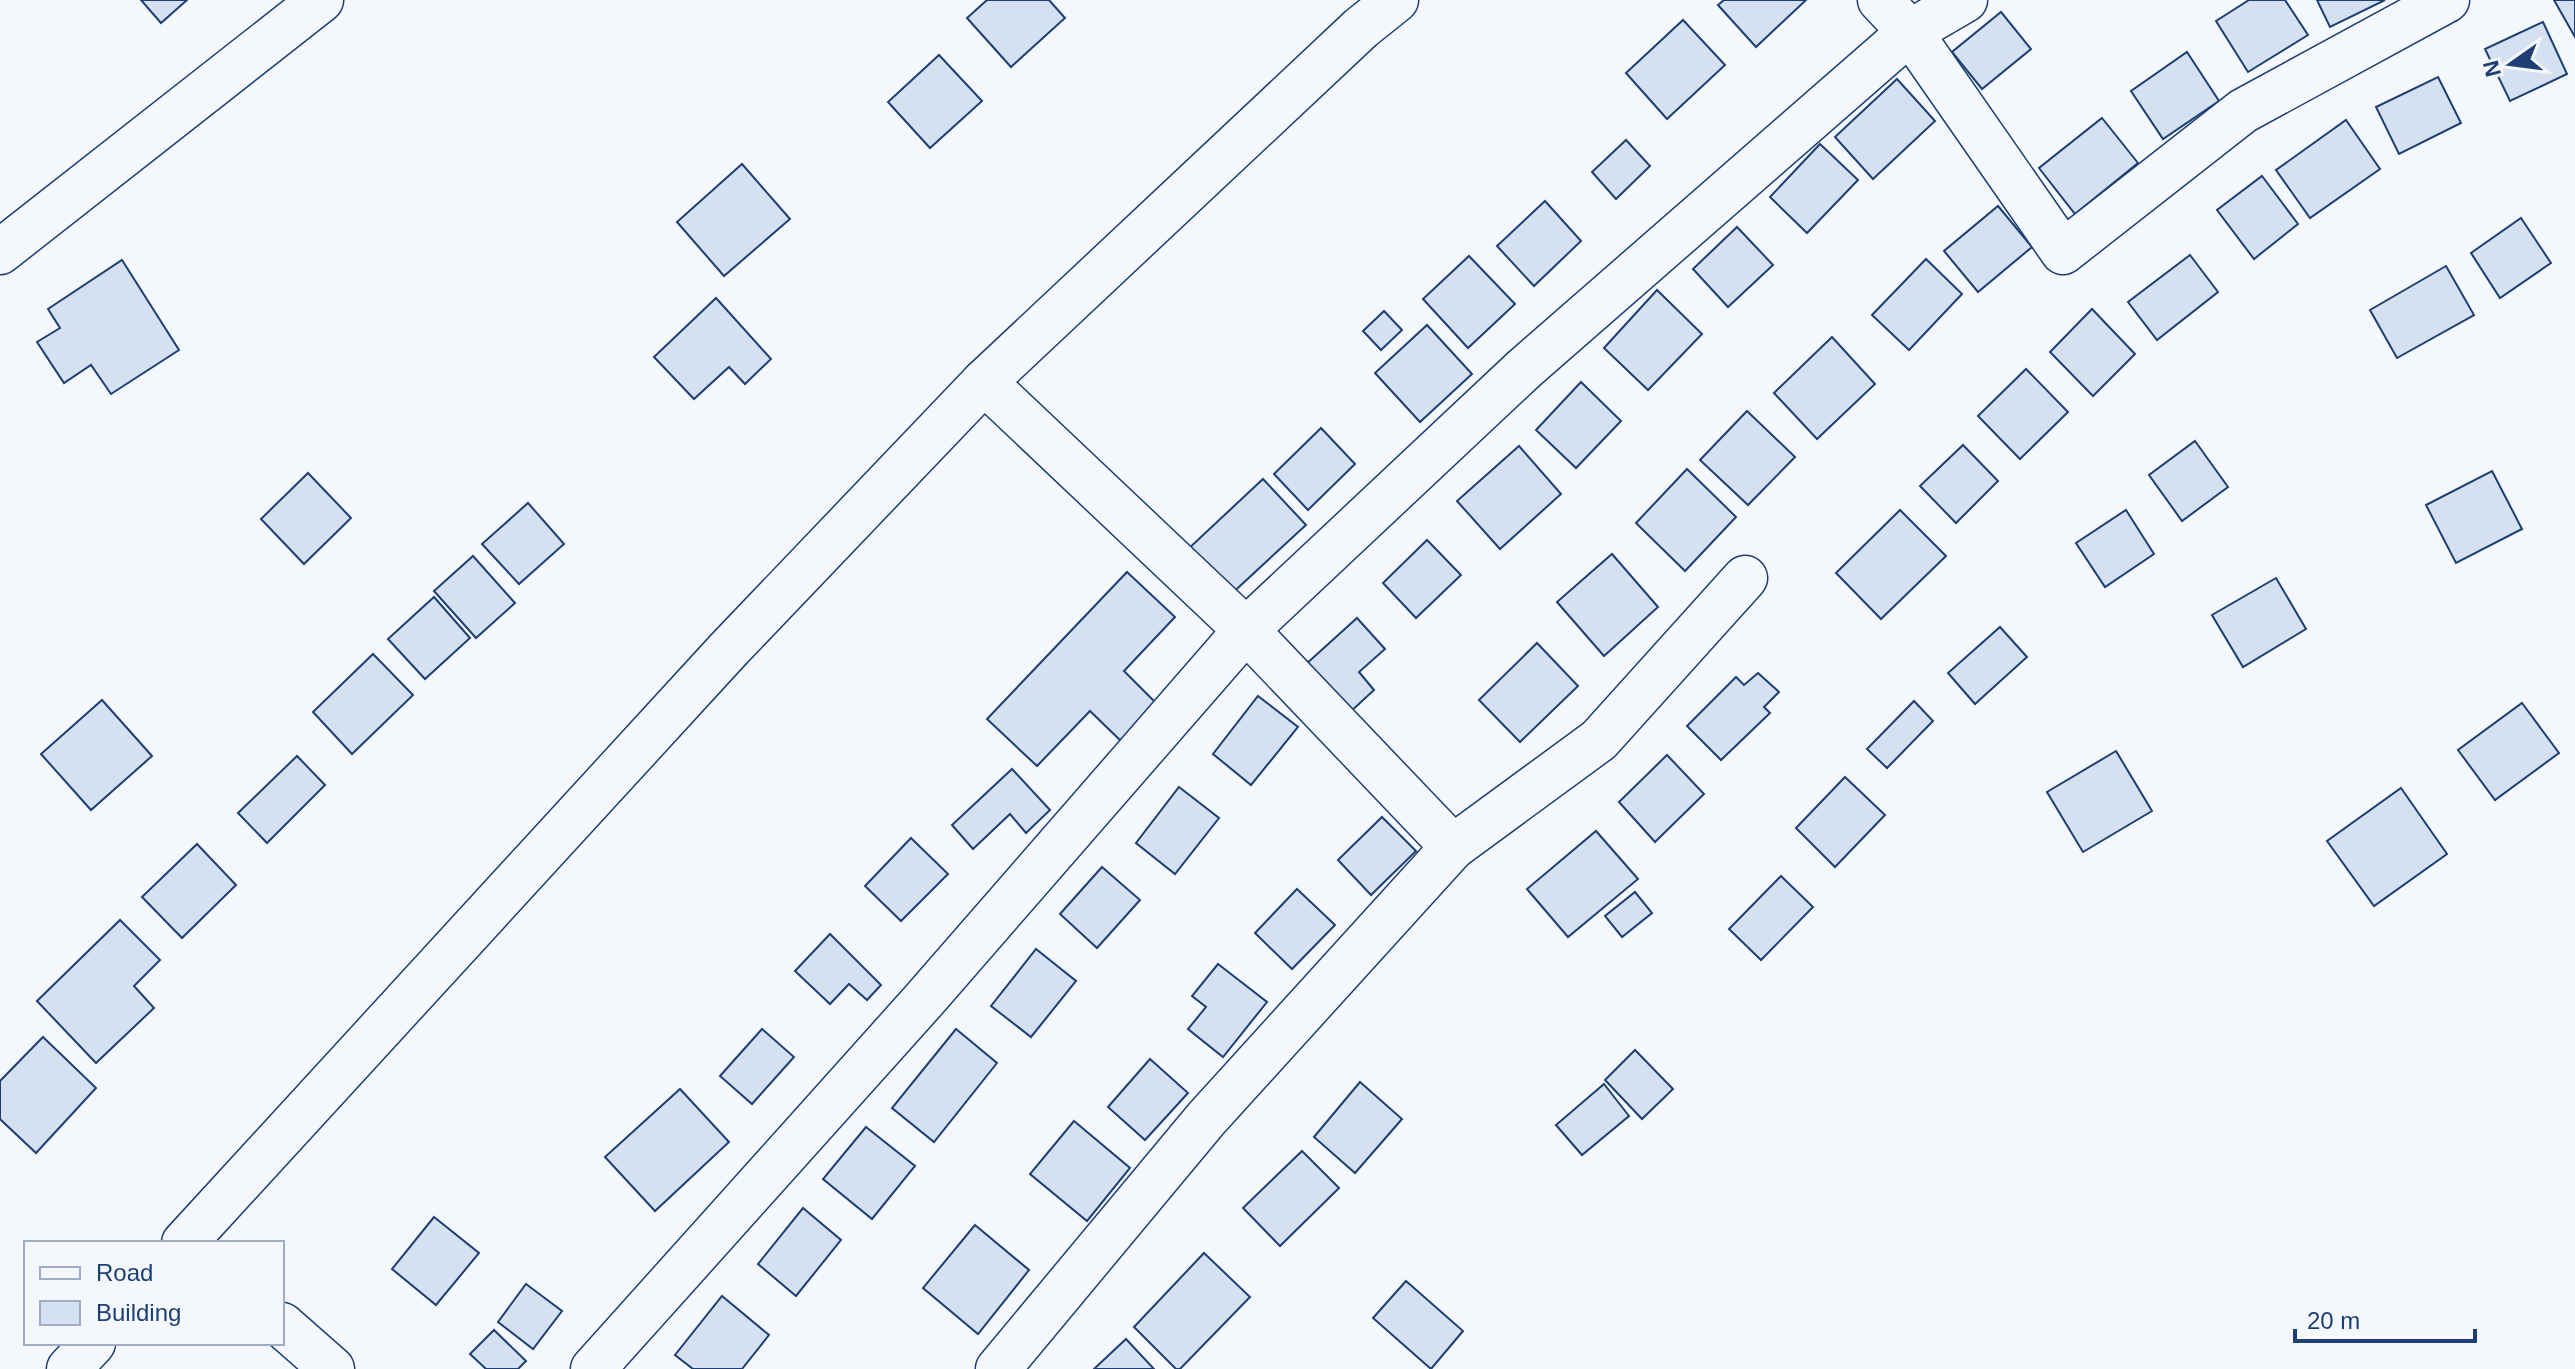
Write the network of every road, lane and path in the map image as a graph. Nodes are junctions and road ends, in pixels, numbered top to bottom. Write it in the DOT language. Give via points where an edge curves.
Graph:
graph roads {
  1 [pos="321,0"];
  2 [pos="1396,0"];
  3 [pos="1880,0"];
  4 [pos="1965,0"];
  5 [pos="2447,0"];
  6 [pos="1910,32"];
  7 [pos="0,252"];
  8 [pos="984,382"];
  9 [pos="1745,578"];
  10 [pos="1246,630"];
  11 [pos="1453,847"];
  12 [pos="187,1241"];
  13 [pos="284,1327"];
  14 [pos="91,1345"];
  15 [pos="69,1369"];
  16 [pos="332,1369"];
  17 [pos="593,1369"];
  18 [pos="998,1369"];
  1 -- 7 [label="street"];
  2 -- 8 [label="street"];
  3 -- 6 [label="street"];
  4 -- 6 [label="street"];
  5 -- 6 [label="street" via="2243,111 2063,252"];
  6 -- 10 [label="street" via="1524,369"];
  8 -- 10 [label="street"];
  8 -- 12 [label="street" via="717,661"];
  9 -- 11 [label="street" via="1599,740"];
  10 -- 11 [label="street"];
  10 -- 17 [label="street"];
  11 -- 18 [label="street" via="1206,1119"];
  13 -- 16 [label="street"];
  14 -- 15 [label="street"];
}
